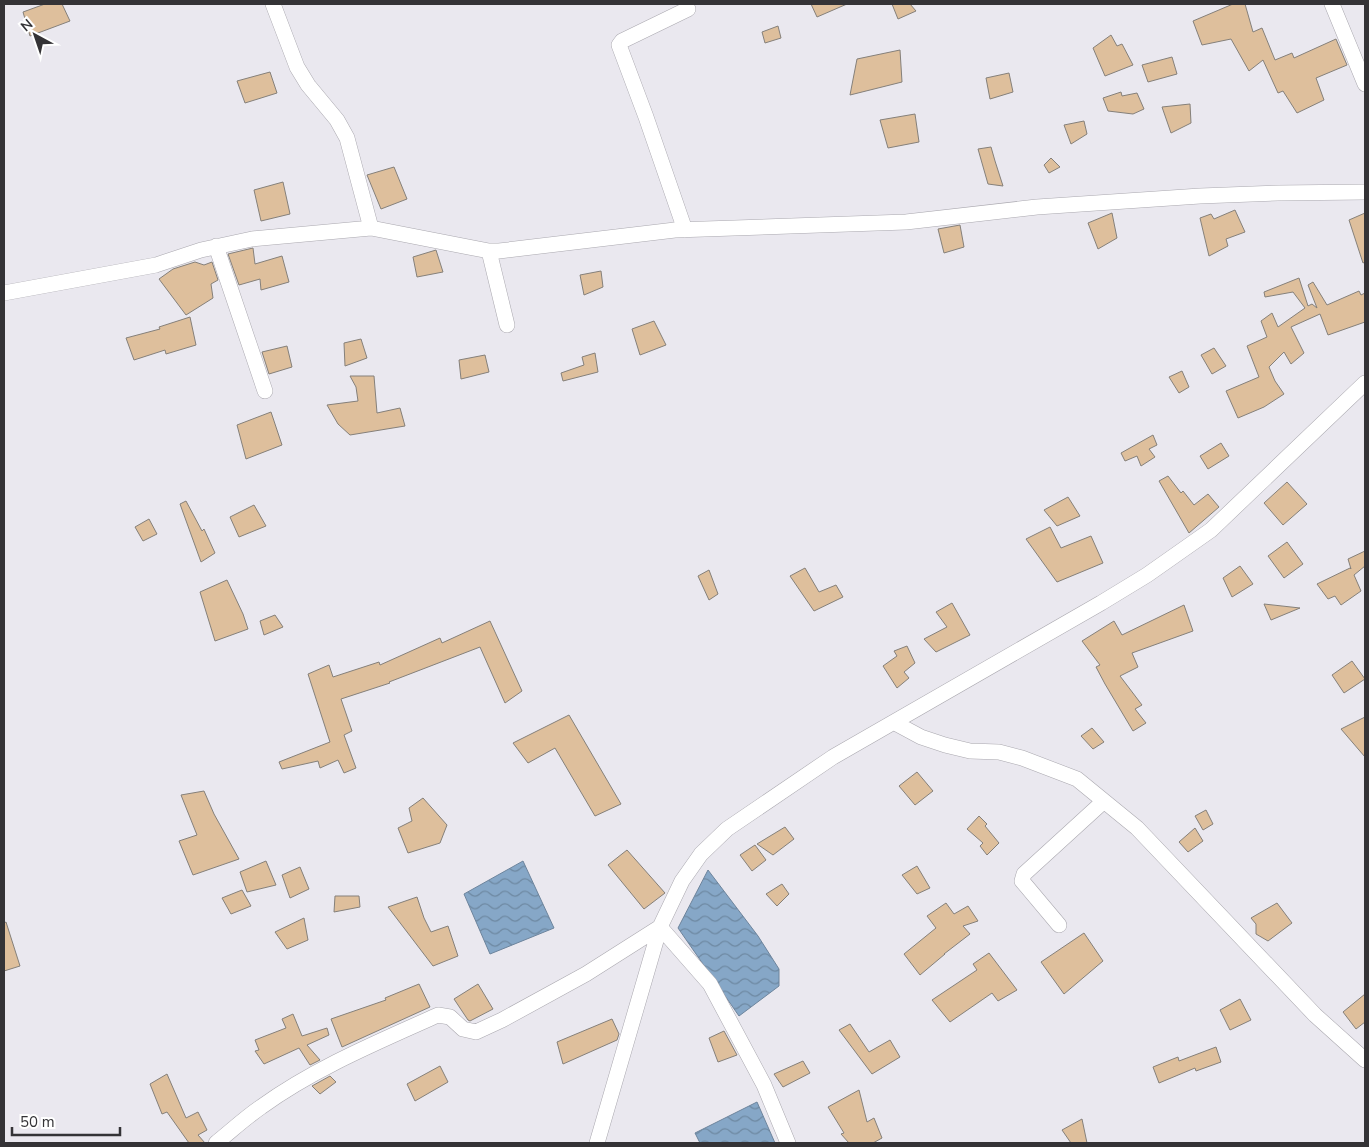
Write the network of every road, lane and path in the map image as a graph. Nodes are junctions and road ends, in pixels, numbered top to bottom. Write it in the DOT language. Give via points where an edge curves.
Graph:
graph roads {
  1 [pos="273,4"];
  2 [pos="1332,4"];
  3 [pos="692,6"];
  4 [pos="1365,84"];
  5 [pos="1365,192"];
  6 [pos="372,228"];
  7 [pos="685,230"];
  8 [pos="216,246"];
  9 [pos="489,251"];
  10 [pos="4,294"];
  11 [pos="507,325"];
  12 [pos="1365,383"];
  13 [pos="265,391"];
  14 [pos="894,723"];
  15 [pos="1104,801"];
  16 [pos="1059,925"];
  17 [pos="660,927"];
  18 [pos="1365,1060"];
  19 [pos="216,1143"];
  20 [pos="597,1143"];
  21 [pos="788,1143"];
  1 -- 6 [label="street" via="297,67 347,138"];
  2 -- 4 [label="street"];
  3 -- 7 [label="street" via="619,45"];
  5 -- 7 [label="street" via="1200,196 1037,207 906,222"];
  6 -- 8 [label="street" via="252,239"];
  6 -- 9 [label="street"];
  7 -- 9 [label="street"];
  8 -- 10 [label="street" via="156,265"];
  8 -- 13 [label="street"];
  9 -- 11 [label="street"];
  12 -- 14 [label="street" via="1211,530 1147,575"];
  14 -- 15 [label="street" via="945,745 970,751 999,752 1046,766 1077,779"];
  14 -- 17 [label="street" via="833,757 727,829 701,854 682,881"];
  15 -- 16 [label="street" via="1024,874 1022,881"];
  15 -- 18 [label="street" via="1137,828 1315,1015"];
  17 -- 19 [label="street" via="586,974 476,1032 463,1029 450,1017 438,1015 354,1052 261,1107"];
  17 -- 20 [label="street"];
  17 -- 21 [label="street" via="710,984 764,1085"];
}
